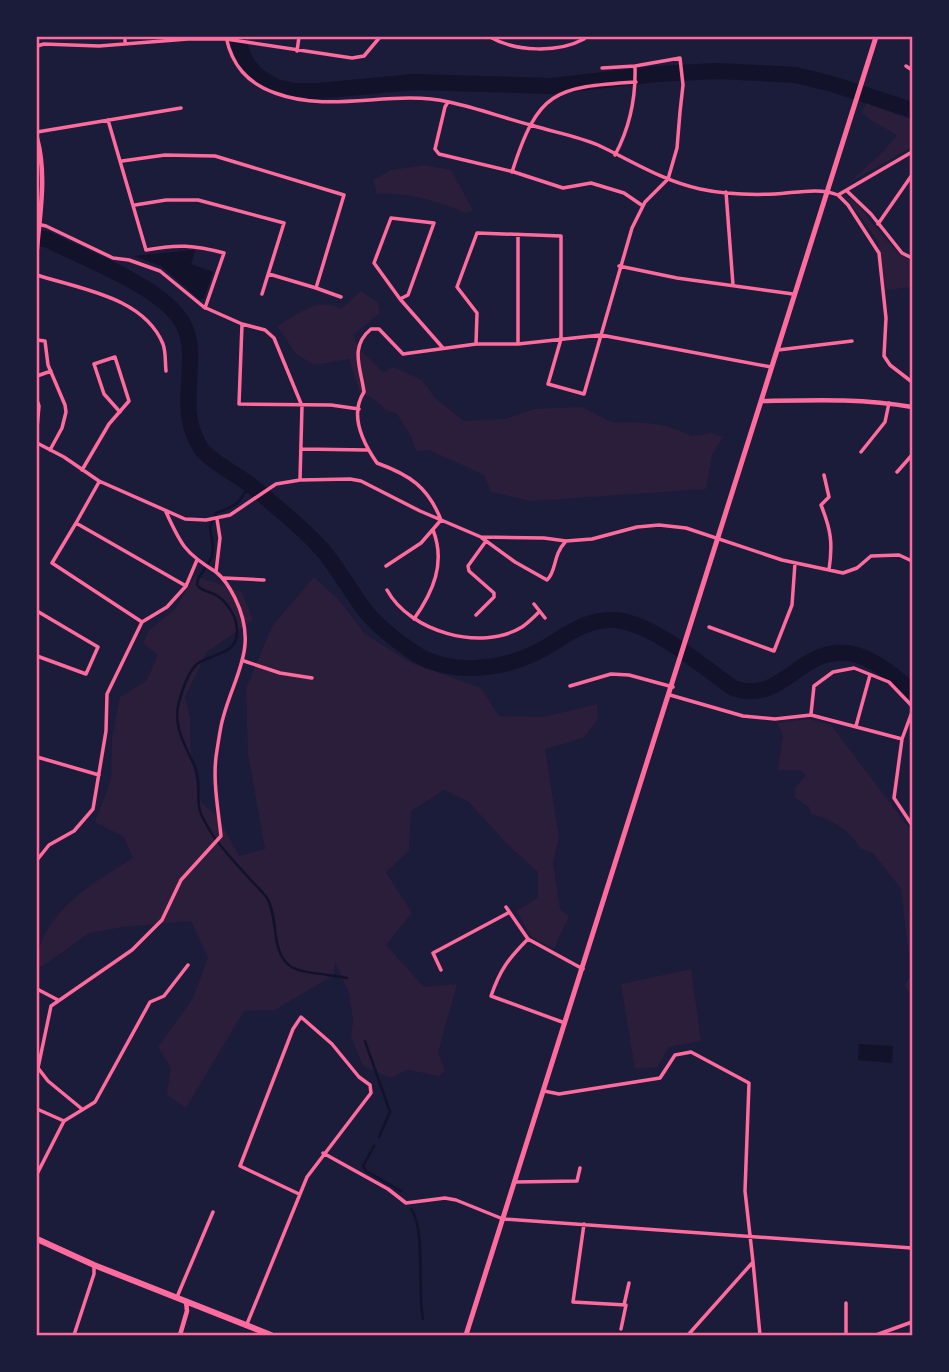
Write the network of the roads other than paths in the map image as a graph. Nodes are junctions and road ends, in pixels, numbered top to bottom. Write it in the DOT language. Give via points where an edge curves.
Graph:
graph roads {
  1 [pos="80,37"];
  2 [pos="125,37"];
  3 [pos="299,37"];
  4 [pos="380,37"];
  5 [pos="490,37"];
  6 [pos="876,37"];
  7 [pos="188,38"];
  8 [pos="226,38"];
  9 [pos="584,39"];
  10 [pos="125,44"];
  11 [pos="37,46"];
  12 [pos="81,46"];
  13 [pos="297,51"];
  14 [pos="635,66"];
  15 [pos="906,66"];
  16 [pos="602,68"];
  17 [pos="912,71"];
  18 [pos="636,82"];
  19 [pos="448,102"];
  20 [pos="181,108"];
  21 [pos="108,120"];
  22 [pos="530,125"];
  23 [pos="37,132"];
  24 [pos="37,138"];
  25 [pos="911,154"];
  26 [pos="615,155"];
  27 [pos="122,161"];
  28 [pos="512,172"];
  29 [pos="912,176"];
  30 [pos="668,179"];
  31 [pos="828,191"];
  32 [pos="847,191"];
  33 [pos="726,192"];
  34 [pos="838,195"];
  35 [pos="135,205"];
  36 [pos="643,205"];
  37 [pos="878,224"];
  38 [pos="38,226"];
  39 [pos="518,235"];
  40 [pos="37,248"];
  41 [pos="912,258"];
  42 [pos="619,266"];
  43 [pos="269,274"];
  44 [pos="37,275"];
  45 [pos="733,285"];
  46 [pos="316,288"];
  47 [pos="262,294"];
  48 [pos="796,295"];
  49 [pos="341,297"];
  50 [pos="400,299"];
  51 [pos="205,308"];
  52 [pos="242,324"];
  53 [pos="601,335"];
  54 [pos="561,339"];
  55 [pos="37,340"];
  56 [pos="852,341"];
  57 [pos="476,344"];
  58 [pos="518,344"];
  59 [pos="443,348"];
  60 [pos="778,350"];
  61 [pos="773,368"];
  62 [pos="51,371"];
  63 [pos="166,371"];
  64 [pos="37,376"];
  65 [pos="912,382"];
  66 [pos="37,400"];
  67 [pos="762,401"];
  68 [pos="889,403"];
  69 [pos="302,405"];
  70 [pos="912,407"];
  71 [pos="359,409"];
  72 [pos="120,412"];
  73 [pos="37,428"];
  74 [pos="37,443"];
  75 [pos="300,449"];
  76 [pos="50,450"];
  77 [pos="368,450"];
  78 [pos="861,452"];
  79 [pos="912,455"];
  80 [pos="82,470"];
  81 [pos="897,472"];
  82 [pos="824,475"];
  83 [pos="300,480"];
  84 [pos="99,481"];
  85 [pos="166,512"];
  86 [pos="217,519"];
  87 [pos="441,520"];
  88 [pos="76,523"];
  89 [pos="433,530"];
  90 [pos="481,537"];
  91 [pos="718,540"];
  92 [pos="486,541"];
  93 [pos="566,541"];
  94 [pos="197,560"];
  95 [pos="912,561"];
  96 [pos="795,563"];
  97 [pos="386,566"];
  98 [pos="829,570"];
  99 [pos="214,571"];
  100 [pos="224,578"];
  101 [pos="264,580"];
  102 [pos="186,586"];
  103 [pos="387,590"];
  104 [pos="534,604"];
  105 [pos="37,611"];
  106 [pos="539,612"];
  107 [pos="476,615"];
  108 [pos="545,618"];
  109 [pos="414,619"];
  110 [pos="142,622"];
  111 [pos="709,627"];
  112 [pos="37,656"];
  113 [pos="244,661"];
  114 [pos="870,674"];
  115 [pos="312,678"];
  116 [pos="570,686"];
  117 [pos="673,687"];
  118 [pos="670,695"];
  119 [pos="912,706"];
  120 [pos="912,712"];
  121 [pos="811,715"];
  122 [pos="856,726"];
  123 [pos="902,739"];
  124 [pos="37,757"];
  125 [pos="99,775"];
  126 [pos="912,825"];
  127 [pos="37,860"];
  128 [pos="506,906"];
  129 [pos="508,913"];
  130 [pos="528,939"];
  131 [pos="188,965"];
  132 [pos="583,969"];
  133 [pos="441,970"];
  134 [pos="37,989"];
  135 [pos="58,1000"];
  136 [pos="565,1023"];
  137 [pos="544,1090"];
  138 [pos="37,1109"];
  139 [pos="82,1109"];
  140 [pos="64,1121"];
  141 [pos="323,1153"];
  142 [pos="580,1168"];
  143 [pos="37,1174"];
  144 [pos="514,1182"];
  145 [pos="299,1194"];
  146 [pos="213,1212"];
  147 [pos="503,1219"];
  148 [pos="584,1224"];
  149 [pos="751,1236"];
  150 [pos="37,1240"];
  151 [pos="912,1248"];
  152 [pos="753,1262"];
  153 [pos="94,1265"];
  154 [pos="629,1283"];
  155 [pos="177,1297"];
  156 [pos="186,1300"];
  157 [pos="846,1303"];
  158 [pos="624,1305"];
  159 [pos="912,1322"];
  160 [pos="246,1325"];
  161 [pos="621,1329"];
  162 [pos="74,1335"];
  163 [pos="180,1335"];
  164 [pos="270,1335"];
  165 [pos="466,1335"];
  166 [pos="688,1335"];
  167 [pos="760,1335"];
  168 [pos="846,1335"];
  169 [pos="876,1335"];
  1 -- 12 [label="street"];
  2 -- 10 [label="street"];
  3 -- 13 [label="street"];
  4 -- 13 [label="street" via="364,56"];
  5 -- 9 [label="street" via="503,45 561,48"];
  6 -- 31 [label="main road"];
  7 -- 8 [label="street"];
  7 -- 10 [label="street"];
  8 -- 13 [label="street"];
  8 -- 19 [label="street" via="236,66 253,83 277,94 334,102 418,98"];
  10 -- 12 [label="street"];
  11 -- 12 [label="street"];
  14 -- 16 [label="street"];
  14 -- 18 [label="street"];
  14 -- 30 [label="street" via="680,58 677,148"];
  15 -- 17 [label="street"];
  18 -- 22 [label="street" via="567,90 545,103"];
  18 -- 26 [label="street" via="630,122"];
  19 -- 22 [label="street"];
  19 -- 28 [label="street" via="435,149 439,154"];
  20 -- 21 [label="street"];
  21 -- 23 [label="street"];
  21 -- 27 [label="street"];
  22 -- 26 [label="street" via="596,144"];
  22 -- 28 [label="street"];
  24 -- 38 [label="street" via="42,172"];
  25 -- 32 [label="street"];
  26 -- 30 [label="street"];
  27 -- 35 [label="street"];
  27 -- 46 [label="street" via="165,155 215,156 344,195"];
  28 -- 36 [label="street" via="563,188 591,183 624,193"];
  29 -- 37 [label="street"];
  30 -- 33 [label="street"];
  30 -- 36 [label="street"];
  31 -- 33 [label="street"];
  31 -- 34 [label="street"];
  31 -- 48 [label="main road"];
  32 -- 34 [label="street"];
  32 -- 37 [label="street"];
  33 -- 45 [label="street"];
  34 -- 65 [label="street" via="879,253 886,318 884,356"];
  35 -- 43 [label="street" via="198,200 284,223"];
  35 -- 51 [label="street" via="146,250 195,245 224,253"];
  36 -- 42 [label="street"];
  37 -- 41 [label="street" via="902,253"];
  38 -- 40 [label="street"];
  38 -- 51 [label="street" via="113,258 160,271"];
  39 -- 54 [label="street" via="561,236"];
  39 -- 57 [label="street" via="477,233 457,287 477,313"];
  39 -- 58 [label="street"];
  42 -- 45 [label="street"];
  42 -- 53 [label="street"];
  43 -- 46 [label="street"];
  43 -- 47 [label="street"];
  44 -- 63 [label="street" via="125,303 144,315 164,346"];
  45 -- 48 [label="street"];
  46 -- 49 [label="street"];
  48 -- 60 [label="main road"];
  50 -- 50 [label="street" via="408,295 434,223 391,218 374,263"];
  50 -- 59 [label="street"];
  51 -- 52 [label="street"];
  52 -- 69 [label="street" via="265,330 274,338"];
  52 -- 69 [label="street" via="239,404"];
  53 -- 54 [label="street"];
  53 -- 54 [label="street" via="584,394 548,384"];
  53 -- 61 [label="street"];
  54 -- 58 [label="street"];
  55 -- 62 [label="street" via="45,341"];
  56 -- 60 [label="street"];
  57 -- 58 [label="street"];
  57 -- 59 [label="street"];
  59 -- 71 [label="street" via="403,354 379,329 371,329 359,343 356,357 364,392"];
  60 -- 61 [label="main road"];
  61 -- 67 [label="main road"];
  62 -- 64 [label="street"];
  62 -- 76 [label="street" via="66,412"];
  66 -- 73 [label="street"];
  67 -- 68 [label="street"];
  67 -- 91 [label="main road"];
  68 -- 70 [label="street"];
  68 -- 78 [label="street" via="884,422"];
  69 -- 71 [label="street"];
  69 -- 75 [label="street"];
  71 -- 77 [label="street" via="360,432"];
  72 -- 72 [label="street" via="129,401 115,357 94,364 104,394"];
  72 -- 80 [label="street"];
  74 -- 76 [label="street"];
  75 -- 77 [label="street"];
  75 -- 83 [label="street"];
  76 -- 80 [label="street"];
  77 -- 87 [label="street" via="377,463 413,480 434,503"];
  79 -- 81 [label="street"];
  80 -- 84 [label="street"];
  82 -- 98 [label="street" via="829,497 821,505 831,529"];
  83 -- 86 [label="street" via="276,484 239,511"];
  83 -- 87 [label="street" via="361,481"];
  84 -- 85 [label="street"];
  84 -- 88 [label="street"];
  85 -- 86 [label="street" via="185,519"];
  85 -- 94 [label="street" via="179,540"];
  86 -- 99 [label="street" via="220,538"];
  87 -- 89 [label="street"];
  87 -- 90 [label="street"];
  88 -- 102 [label="street"];
  88 -- 110 [label="street" via="52,563"];
  89 -- 97 [label="street"];
  89 -- 109 [label="street" via="439,545 436,574 427,601"];
  90 -- 92 [label="street"];
  90 -- 93 [label="street"];
  91 -- 93 [label="street" via="659,524"];
  91 -- 96 [label="street"];
  91 -- 117 [label="main road"];
  92 -- 93 [label="street" via="547,580 558,549"];
  92 -- 107 [label="street" via="468,566 494,597"];
  94 -- 99 [label="street"];
  94 -- 102 [label="street"];
  95 -- 98 [label="street" via="899,555 871,556 844,573"];
  96 -- 98 [label="street"];
  96 -- 111 [label="street" via="792,605 774,651"];
  99 -- 100 [label="street"];
  100 -- 101 [label="street"];
  100 -- 113 [label="street" via="241,611 246,632"];
  102 -- 110 [label="street" via="167,607"];
  103 -- 109 [label="street"];
  104 -- 106 [label="street"];
  105 -- 112 [label="street" via="98,647 86,674"];
  106 -- 108 [label="street"];
  106 -- 109 [label="street" via="522,627 482,637 453,636"];
  110 -- 125 [label="street" via="107,694"];
  113 -- 115 [label="street"];
  113 -- 135 [label="street" via="223,717 216,753 220,837 181,880 162,920 132,950"];
  114 -- 119 [label="street" via="889,682"];
  114 -- 121 [label="street" via="854,668 833,672 814,686"];
  114 -- 122 [label="street"];
  116 -- 117 [label="street" via="611,674"];
  117 -- 118 [label="main road"];
  118 -- 121 [label="street" via="743,716"];
  118 -- 132 [label="main road"];
  120 -- 123 [label="street"];
  121 -- 122 [label="street"];
  122 -- 123 [label="street"];
  123 -- 126 [label="street" via="894,798"];
  124 -- 125 [label="street"];
  125 -- 127 [label="street" via="89,815 74,831 48,845"];
  128 -- 129 [label="street"];
  129 -- 130 [label="street"];
  129 -- 133 [label="street" via="433,953"];
  130 -- 132 [label="street"];
  130 -- 136 [label="street" via="508,959 491,996"];
  131 -- 139 [label="street" via="164,996 150,1002 95,1102"];
  132 -- 136 [label="main road"];
  134 -- 135 [label="street"];
  135 -- 139 [label="street" via="51,1006 38,1068"];
  136 -- 137 [label="main road"];
  137 -- 144 [label="main road"];
  137 -- 149 [label="street" via="559,1094 660,1078 674,1055 691,1052 749,1083 745,1191"];
  138 -- 140 [label="street"];
  139 -- 140 [label="street"];
  140 -- 143 [label="street"];
  141 -- 145 [label="street"];
  141 -- 145 [label="street" via="371,1093 370,1085 301,1017 240,1166"];
  141 -- 147 [label="street" via="406,1203 445,1198"];
  142 -- 144 [label="street" via="577,1181"];
  144 -- 147 [label="main road"];
  145 -- 160 [label="street"];
  146 -- 155 [label="street"];
  147 -- 148 [label="street"];
  147 -- 165 [label="main road"];
  148 -- 149 [label="street"];
  148 -- 158 [label="street" via="573,1302"];
  149 -- 151 [label="street"];
  149 -- 152 [label="street"];
  150 -- 153 [label="highway"];
  152 -- 166 [label="street"];
  152 -- 167 [label="street"];
  153 -- 155 [label="highway"];
  153 -- 162 [label="street"];
  154 -- 158 [label="street"];
  155 -- 156 [label="highway"];
  156 -- 160 [label="highway"];
  156 -- 163 [label="street"];
  157 -- 168 [label="street"];
  158 -- 161 [label="street"];
  159 -- 169 [label="street"];
  160 -- 164 [label="highway"];
}
